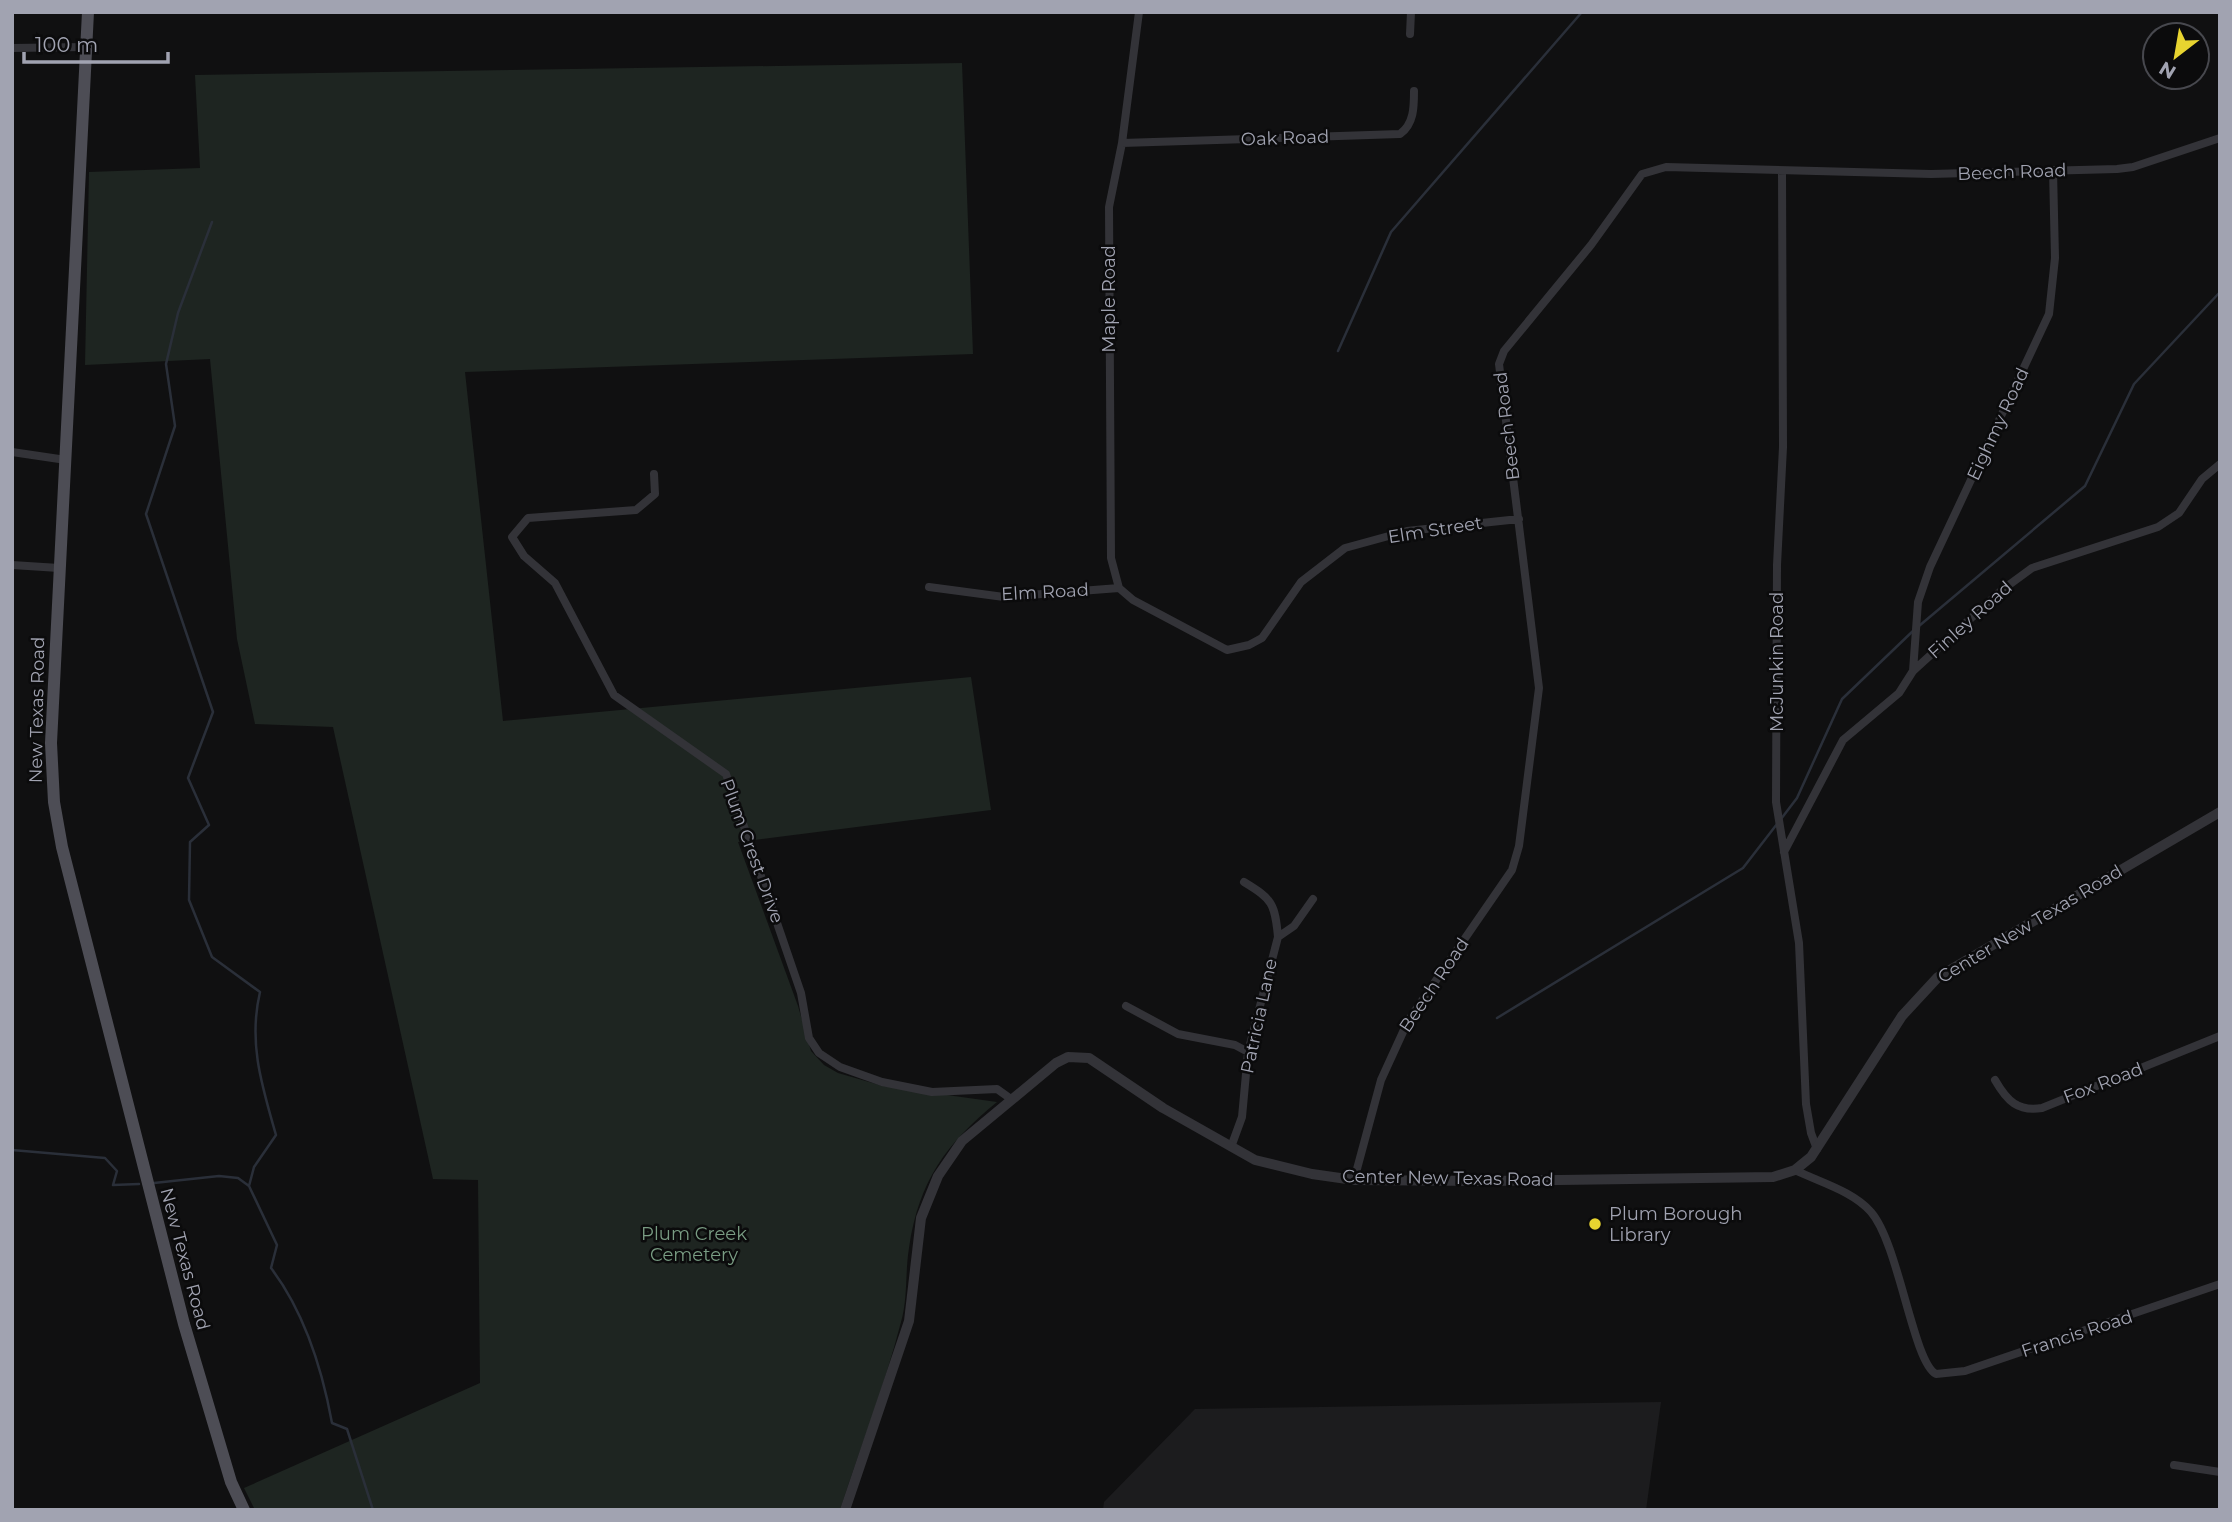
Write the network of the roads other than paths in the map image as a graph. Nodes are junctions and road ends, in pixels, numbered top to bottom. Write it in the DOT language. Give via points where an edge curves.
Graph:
graph roads {
  1 [pos="88,12"];
  2 [pos="1139,12"];
  3 [pos="1411,12"];
  4 [pos="1410,34"];
  5 [pos="86,47"];
  6 [pos="12,48"];
  7 [pos="1414,91"];
  8 [pos="2220,138"];
  9 [pos="1122,143"];
  10 [pos="2053,170"];
  11 [pos="1782,171"];
  12 [pos="12,452"];
  13 [pos="66,460"];
  14 [pos="2220,464"];
  15 [pos="654,474"];
  16 [pos="1519,519"];
  17 [pos="12,565"];
  18 [pos="59,568"];
  19 [pos="929,587"];
  20 [pos="1119,588"];
  21 [pos="1913,671"];
  22 [pos="2220,812"];
  23 [pos="1784,852"];
  24 [pos="1244,881"];
  25 [pos="1313,899"];
  26 [pos="1278,937"];
  27 [pos="1126,1006"];
  28 [pos="2220,1036"];
  29 [pos="1248,1052"];
  30 [pos="1995,1080"];
  31 [pos="1011,1098"];
  32 [pos="1231,1147"];
  33 [pos="1818,1149"];
  34 [pos="1796,1170"];
  35 [pos="1354,1180"];
  36 [pos="2220,1284"];
  37 [pos="2174,1465"];
  38 [pos="2220,1472"];
  39 [pos="244,1510"];
  40 [pos="845,1510"];
  1 -- 5 [label="main road, New Texas Road"];
  2 -- 9 [label="street, Maple Road"];
  3 -- 4 [label="street"];
  5 -- 6 [label="street"];
  5 -- 13 [label="main road, New Texas Road"];
  7 -- 9 [label="street, Oak Road" via="1413,116 1400,134"];
  8 -- 10 [label="street, Beech Road" via="2133,167"];
  9 -- 20 [label="street, Maple Road" via="1109,207 1108,242 1111,558"];
  10 -- 11 [label="street, Beech Road" via="1931,174"];
  10 -- 21 [label="street, Eighmy Road" via="2055,258 2049,314 1930,567 1918,602"];
  11 -- 16 [label="street, Beech Road" via="1666,167 1642,174 1504,351 1499,363 1500,387"];
  11 -- 23 [label="street, McJunkin Road" via="1783,447 1777,565 1776,802"];
  12 -- 13 [label="street"];
  13 -- 18 [label="main road, New Texas Road"];
  14 -- 21 [label="street, Finley Road" via="2202,479 2179,513 2158,527 2032,568 2016,578"];
  15 -- 31 [label="street, Plum Crest Drive" via="654,494 636,510 528,518 512,537 524,556 555,583 614,695 726,774 797,981 809,1038 819,1053 840,1067 882,1082 932,1092 997,1089"];
  16 -- 20 [label="street, Elm Street" via="1407,531 1345,548 1301,582 1262,638 1227,650"];
  16 -- 35 [label="street, Beech Road" via="1539,688 1516,862 1408,1021 1381,1080"];
  17 -- 18 [label="street"];
  18 -- 39 [label="main road, New Texas Road" via="51,743 62,846 181,1310 231,1482"];
  19 -- 20 [label="street, Elm Road" via="1004,597"];
  21 -- 23 [label="street, Finley Road" via="1899,693 1843,740"];
  22 -- 33 [label="street, Center New Texas Road" via="1938,977 1902,1016"];
  23 -- 33 [label="street, McJunkin Road" via="1799,943 1806,1104"];
  24 -- 26 [label="street" via="1273,904"];
  25 -- 26 [label="street, Patricia Lane" via="1294,926"];
  26 -- 29 [label="street, Patricia Lane"];
  27 -- 29 [label="street" via="1178,1034 1235,1045"];
  28 -- 30 [label="street, Fox Road" via="2042,1108 2023,1110"];
  29 -- 32 [label="street, Patricia Lane" via="1242,1116"];
  31 -- 32 [label="street, Center New Texas Road" via="1056,1063 1068,1057 1089,1058"];
  31 -- 40 [label="street, Center New Texas Road" via="962,1141 938,1176 925,1207 909,1321"];
  32 -- 35 [label="street, Center New Texas Road" via="1282,1169"];
  33 -- 34 [label="street, Center New Texas Road"];
  34 -- 35 [label="street, Center New Texas Road" via="1773,1177"];
  34 -- 36 [label="street, Francis Road" via="1856,1199 1883,1228 1924,1361 1932,1373 1941,1376"];
  37 -- 38 [label="street"];
}
